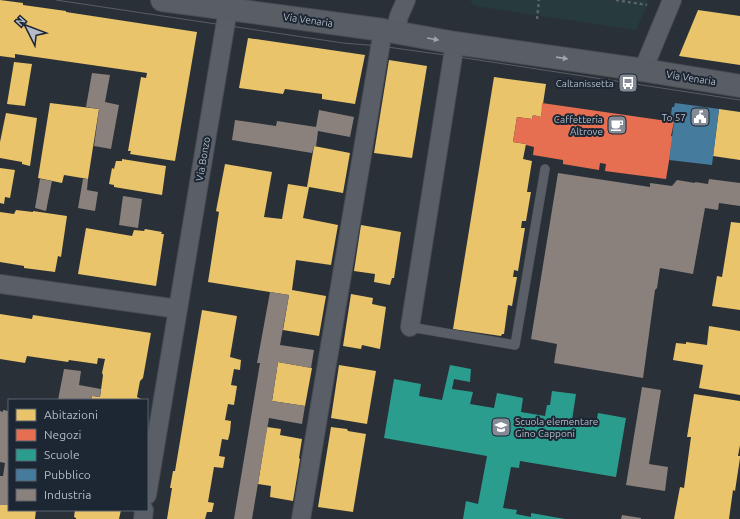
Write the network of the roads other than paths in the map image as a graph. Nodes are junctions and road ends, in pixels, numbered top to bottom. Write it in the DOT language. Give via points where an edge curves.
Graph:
graph roads {
  1 [pos="162,0"];
  2 [pos="406,0"];
  3 [pos="672,0"];
  4 [pos="228,9"];
  5 [pos="389,31"];
  6 [pos="455,43"];
  7 [pos="643,70"];
  8 [pos="740,86"];
  9 [pos="545,168"];
  10 [pos="0,284"];
  11 [pos="178,309"];
  12 [pos="410,327"];
  13 [pos="148,489"];
  14 [pos="301,519"];
  1 -- 4 [label="street, Via Venaria"];
  2 -- 5 [label="street"];
  3 -- 7 [label="street"];
  4 -- 5 [label="street, Via Venaria"];
  4 -- 11 [label="street, Via Bonzo"];
  5 -- 6 [label="street, Via Venaria, one-way"];
  5 -- 14 [label="street"];
  6 -- 7 [label="street, Via Venaria, one-way"];
  6 -- 12 [label="street"];
  7 -- 8 [label="street, Via Venaria"];
  9 -- 12 [label="lane" via="515,344"];
  10 -- 11 [label="street"];
  11 -- 13 [label="street, Via Bonzo"];
}
